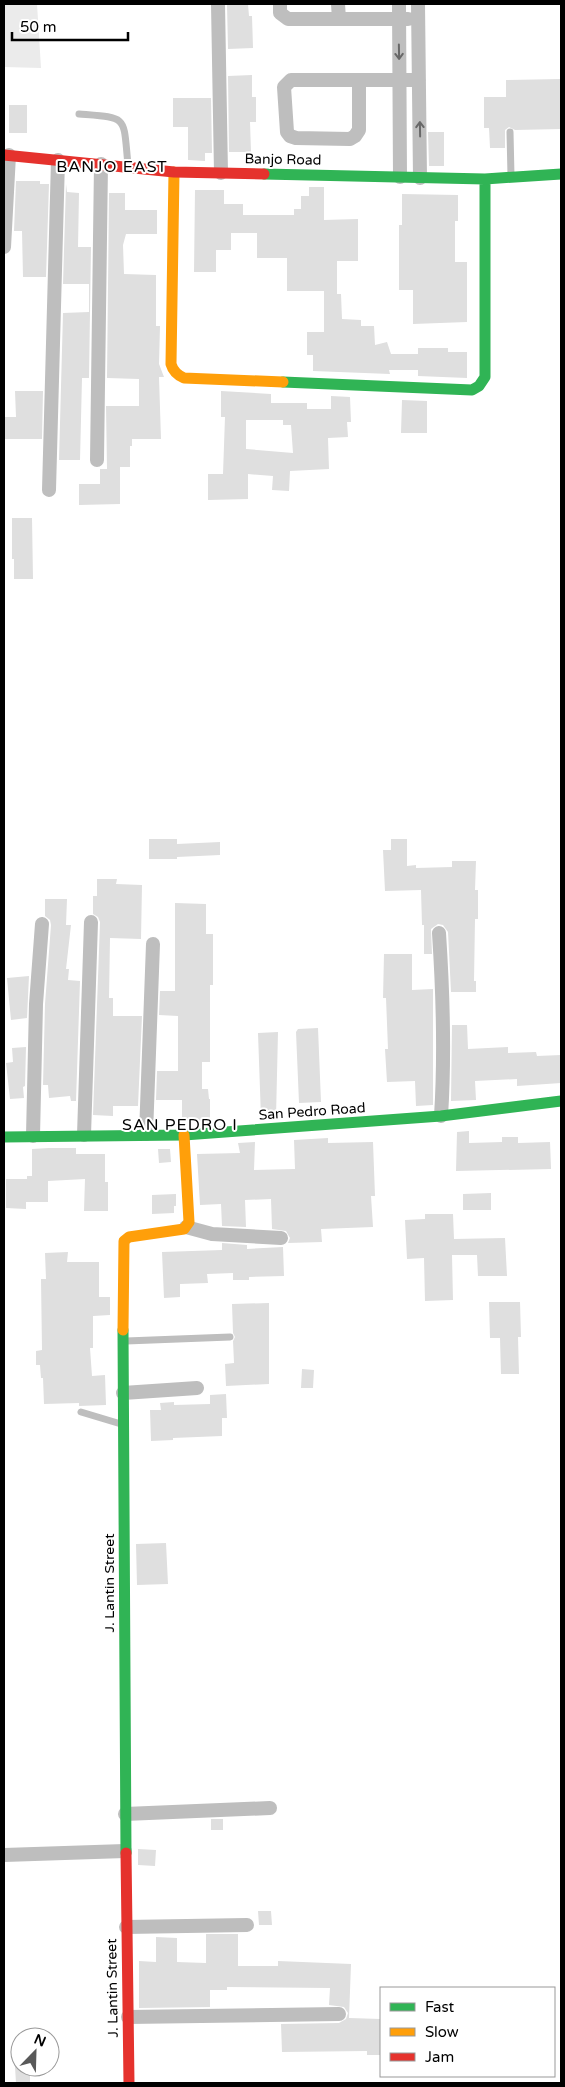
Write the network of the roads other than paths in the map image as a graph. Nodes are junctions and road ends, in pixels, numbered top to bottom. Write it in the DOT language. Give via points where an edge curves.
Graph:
graph roads {
  1 [pos="218,4"];
  2 [pos="280,4"];
  3 [pos="338,4"];
  4 [pos="399,4"];
  5 [pos="418,4"];
  6 [pos="339,19"];
  7 [pos="399,19"];
  8 [pos="418,19"];
  9 [pos="359,80"];
  10 [pos="399,80"];
  11 [pos="419,80"];
  12 [pos="400,104"];
  13 [pos="419,105"];
  14 [pos="79,114"];
  15 [pos="510,132"];
  16 [pos="6,155"];
  17 [pos="58,160"];
  18 [pos="101,164"];
  19 [pos="129,168"];
  20 [pos="174,172"];
  21 [pos="221,173"];
  22 [pos="561,174"];
  23 [pos="400,177"];
  24 [pos="511,177"];
  25 [pos="420,178"];
  26 [pos="485,179"];
  27 [pos="4,247"];
  28 [pos="97,460"];
  29 [pos="49,490"];
  30 [pos="91,922"];
  31 [pos="42,924"];
  32 [pos="438,934"];
  33 [pos="153,944"];
  34 [pos="561,1101"];
  35 [pos="441,1116"];
  36 [pos="146,1134"];
  37 [pos="184,1134"];
  38 [pos="84,1135"];
  39 [pos="33,1136"];
  40 [pos="4,1137"];
  41 [pos="186,1227"];
  42 [pos="281,1238"];
  43 [pos="230,1337"];
  44 [pos="123,1342"];
  45 [pos="197,1388"];
  46 [pos="123,1393"];
  47 [pos="81,1412"];
  48 [pos="123,1425"];
  49 [pos="270,1808"];
  50 [pos="125,1814"];
  51 [pos="125,1851"];
  52 [pos="4,1855"];
  53 [pos="247,1925"];
  54 [pos="126,1927"];
  55 [pos="339,2014"];
  56 [pos="128,2017"];
  57 [pos="129,2083"];
  1 -- 21 [label="street"];
  2 -- 6 [label="street" via="280,13 288,19"];
  3 -- 6 [label="street"];
  4 -- 7 [label="street"];
  5 -- 8 [label="street"];
  6 -- 7 [label="street"];
  7 -- 8 [label="street"];
  7 -- 10 [label="street, one-way"];
  8 -- 11 [label="street"];
  9 -- 9 [label="street" via="291,80 286,83 287,132 290,136 350,139 355,136 359,130"];
  9 -- 10 [label="street"];
  10 -- 11 [label="street"];
  10 -- 12 [label="street"];
  11 -- 13 [label="street"];
  12 -- 13 [label="street"];
  12 -- 23 [label="street"];
  25 -- 13 [label="street, one-way"];
  14 -- 19 [label="lane" via="113,116 122,122"];
  15 -- 24 [label="lane"];
  16 -- 17 [label="street, Banjo Road"];
  16 -- 27 [label="street"];
  17 -- 18 [label="street, Banjo Road"];
  17 -- 29 [label="street"];
  18 -- 19 [label="street, Banjo Road"];
  18 -- 28 [label="street"];
  19 -- 20 [label="street, Banjo Road"];
  20 -- 21 [label="street, Banjo Road"];
  20 -- 26 [label="street" via="171,364 177,376 472,390 485,377"];
  21 -- 23 [label="street, Banjo Road"];
  22 -- 24 [label="street, Banjo Road"];
  23 -- 25 [label="street, Banjo Road"];
  24 -- 26 [label="street, Banjo Road"];
  25 -- 26 [label="street, Banjo Road"];
  30 -- 38 [label="street"];
  31 -- 39 [label="street" via="36,1004"];
  32 -- 35 [label="street" via="443,999"];
  33 -- 36 [label="street"];
  34 -- 35 [label="street, San Pedro Road"];
  35 -- 37 [label="street, San Pedro Road"];
  36 -- 37 [label="street, San Pedro Road"];
  36 -- 38 [label="street, San Pedro Road"];
  37 -- 41 [label="street" via="190,1218"];
  38 -- 39 [label="street, San Pedro Road"];
  39 -- 40 [label="street, San Pedro Road"];
  41 -- 42 [label="street" via="212,1234"];
  41 -- 44 [label="street, J. Lantin Street" via="129,1237 124,1241"];
  43 -- 44 [label="lane"];
  44 -- 46 [label="street, J. Lantin Street"];
  45 -- 46 [label="street"];
  46 -- 48 [label="street, J. Lantin Street"];
  47 -- 48 [label="lane"];
  48 -- 50 [label="street, J. Lantin Street"];
  49 -- 50 [label="street"];
  50 -- 51 [label="street, J. Lantin Street"];
  51 -- 52 [label="street"];
  51 -- 54 [label="street, J. Lantin Street"];
  53 -- 54 [label="street"];
  54 -- 56 [label="street, J. Lantin Street"];
  55 -- 56 [label="street"];
  56 -- 57 [label="street, J. Lantin Street"];
}
